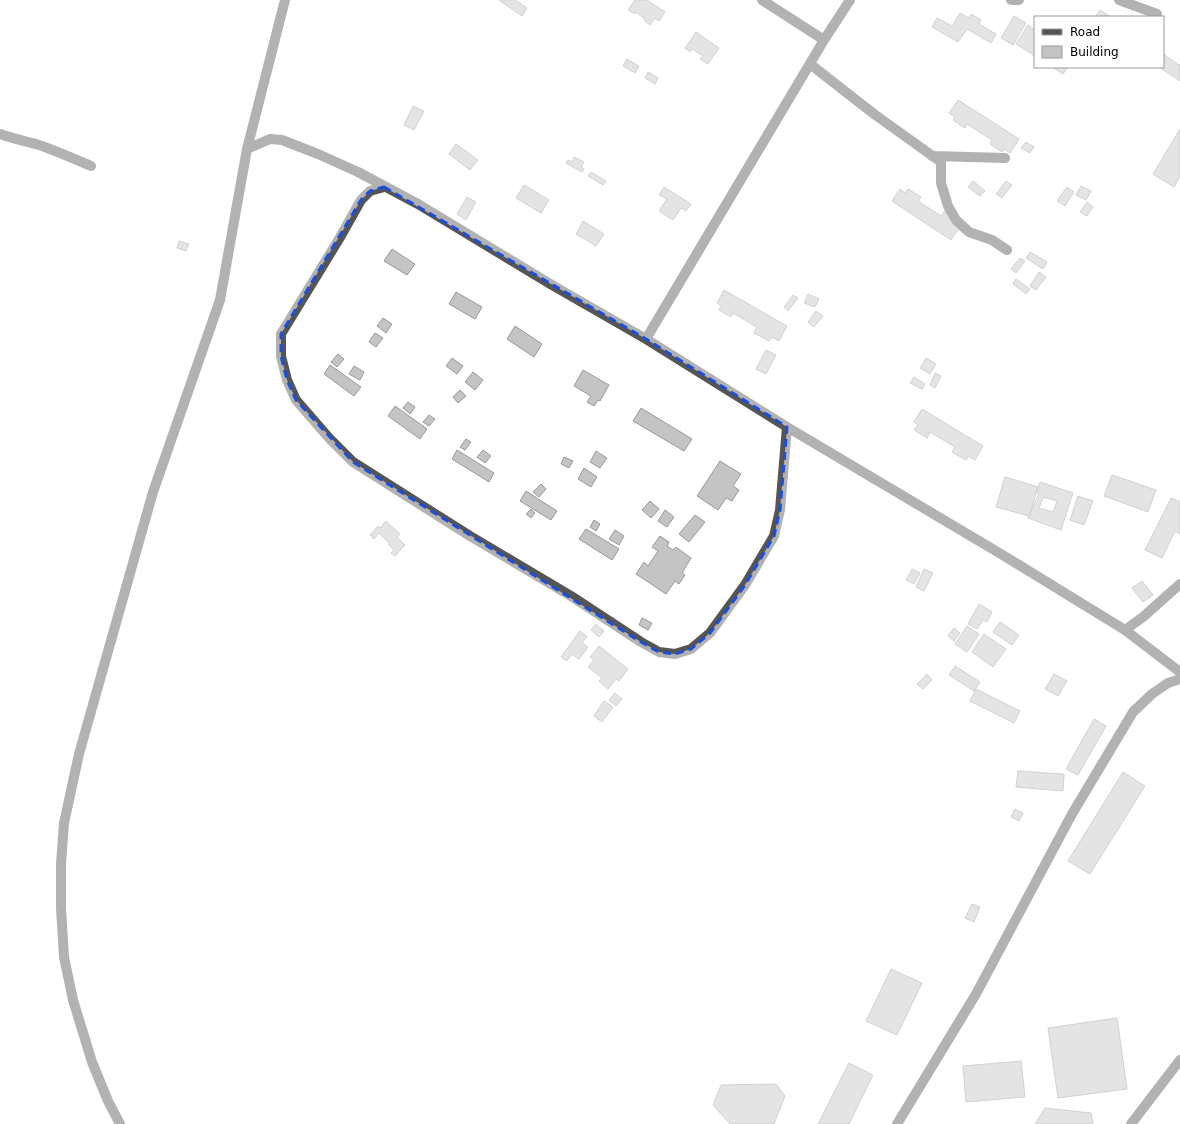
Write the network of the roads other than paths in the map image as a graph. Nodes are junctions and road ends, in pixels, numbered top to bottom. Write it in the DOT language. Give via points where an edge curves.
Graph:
graph roads {
  1 [pos="285,0"];
  2 [pos="762,0"];
  3 [pos="850,0"];
  4 [pos="1011,0"];
  5 [pos="1019,0"];
  6 [pos="1119,0"];
  7 [pos="1157,14"];
  8 [pos="824,40"];
  9 [pos="810,64"];
  10 [pos="0,134"];
  11 [pos="246,149"];
  12 [pos="932,156"];
  13 [pos="1005,158"];
  14 [pos="91,166"];
  15 [pos="384,187"];
  16 [pos="1007,250"];
  17 [pos="646,339"];
  18 [pos="788,427"];
  19 [pos="1180,584"];
  20 [pos="1125,630"];
  21 [pos="1180,672"];
  22 [pos="1180,678"];
  23 [pos="1180,1060"];
  24 [pos="120,1124"];
  25 [pos="896,1124"];
  26 [pos="1131,1124"];
  1 -- 11 [label="street"];
  2 -- 8 [label="street"];
  3 -- 8 [label="street"];
  4 -- 5 [label="street"];
  6 -- 7 [label="street"];
  8 -- 9 [label="street"];
  9 -- 12 [label="street"];
  9 -- 17 [label="street"];
  10 -- 14 [label="street" via="48,148"];
  11 -- 15 [label="street" via="270,139 282,140 318,154"];
  11 -- 24 [label="street" via="220,300 153,492 79,754 64,823 60,901 64,957 73,1000 92,1062"];
  12 -- 13 [label="street"];
  12 -- 16 [label="street" via="941,162 941,183 948,206 956,220 969,232 992,240"];
  15 -- 17 [label="street" via="418,204 539,278"];
  15 -- 18 [label="street" via="370,191 361,200 281,334 281,356 287,380 296,400 353,462 641,642 660,652 675,654 690,649 710,633 745,585 774,536 780,510"];
  17 -- 18 [label="street"];
  18 -- 20 [label="street"];
  19 -- 20 [label="street"];
  20 -- 21 [label="street"];
  22 -- 25 [label="street" via="1152,694 1133,712 1072,814 976,994"];
  23 -- 26 [label="street"];
}
